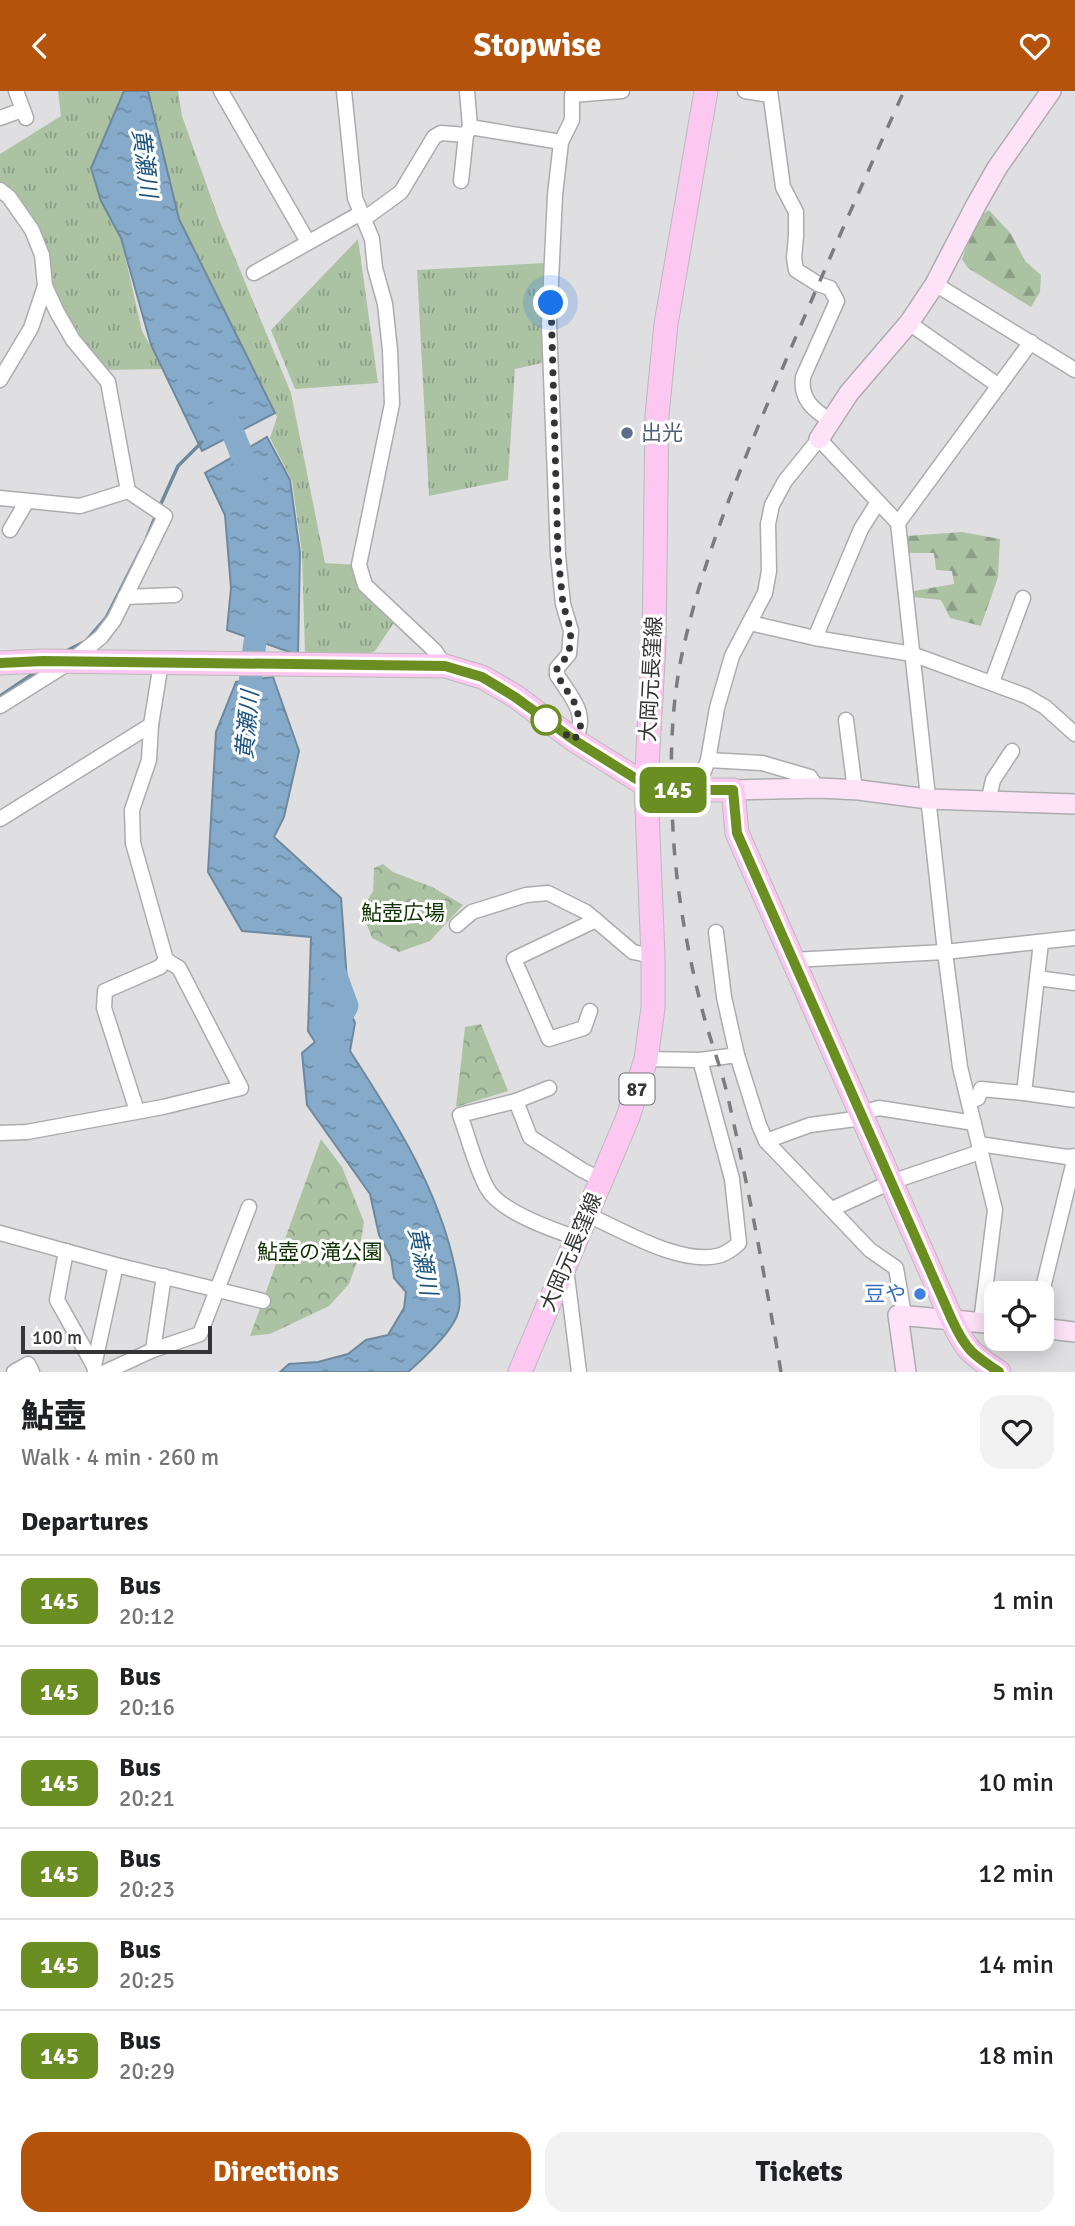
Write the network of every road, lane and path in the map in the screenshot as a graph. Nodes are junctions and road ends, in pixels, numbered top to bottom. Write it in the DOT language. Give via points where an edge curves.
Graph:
graph roads {
  1 [pos="16,91"];
  2 [pos="221,91"];
  3 [pos="344,91"];
  4 [pos="467,91"];
  5 [pos="622,91"];
  6 [pos="706,91"];
  7 [pos="745,91"];
  8 [pos="1051,91"];
  9 [pos="570,93"];
  10 [pos="770,93"];
  11 [pos="0,118"];
  12 [pos="468,131"];
  13 [pos="561,142"];
  14 [pos="461,181"];
  15 [pos="0,190"];
  16 [pos="363,216"];
  17 [pos="308,242"];
  18 [pos="254,274"];
  19 [pos="935,284"];
  20 [pos="45,286"];
  21 [pos="909,323"];
  22 [pos="1031,342"];
  23 [pos="1075,370"];
  24 [pos="0,380"];
  25 [pos="999,386"];
  26 [pos="831,421"];
  27 [pos="819,439"];
  28 [pos="128,491"];
  29 [pos="0,498"];
  30 [pos="27,501"];
  31 [pos="878,502"];
  32 [pos="898,523"];
  33 [pos="10,530"];
  34 [pos="174,595"];
  35 [pos="125,597"];
  36 [pos="1023,598"];
  37 [pos="750,623"];
  38 [pos="815,638"];
  39 [pos="912,654"];
  40 [pos="57,662"];
  41 [pos="0,663"];
  42 [pos="172,663"];
  43 [pos="445,666"];
  44 [pos="992,682"];
  45 [pos="0,706"];
  46 [pos="846,720"];
  47 [pos="151,725"];
  48 [pos="1075,734"];
  49 [pos="574,740"];
  50 [pos="1012,751"];
  51 [pos="708,759"];
  52 [pos="646,785"];
  53 [pos="817,788"];
  54 [pos="697,790"];
  55 [pos="733,790"];
  56 [pos="855,790"];
  57 [pos="928,799"];
  58 [pos="988,802"];
  59 [pos="1075,804"];
  60 [pos="0,819"];
  61 [pos="596,920"];
  62 [pos="457,925"];
  63 [pos="716,932"];
  64 [pos="1073,938"];
  65 [pos="1041,942"];
  66 [pos="945,952"];
  67 [pos="653,956"];
  68 [pos="166,960"];
  69 [pos="792,960"];
  70 [pos="1037,978"];
  71 [pos="1075,983"];
  72 [pos="590,1011"];
  73 [pos="737,1055"];
  74 [pos="646,1059"];
  75 [pos="700,1060"];
  76 [pos="549,1088"];
  77 [pos="1024,1093"];
  78 [pos="1075,1100"];
  79 [pos="516,1101"];
  80 [pos="969,1102"];
  81 [pos="137,1111"];
  82 [pos="862,1115"];
  83 [pos="974,1123"];
  84 [pos="0,1133"];
  85 [pos="766,1142"];
  86 [pos="979,1148"];
  87 [pos="1075,1156"];
  88 [pos="602,1180"];
  89 [pos="891,1182"];
  90 [pos="249,1207"];
  91 [pos="832,1209"];
  92 [pos="587,1215"];
  93 [pos="0,1233"];
  94 [pos="578,1238"];
  95 [pos="66,1251"];
  96 [pos="117,1265"];
  97 [pos="566,1267"];
  98 [pos="164,1276"];
  99 [pos="991,1281"];
  100 [pos="1045,1281"];
  101 [pos="217,1289"];
  102 [pos="263,1301"];
  103 [pos="904,1315"];
  104 [pos="952,1320"];
  105 [pos="984,1323"];
  106 [pos="1054,1330"];
  107 [pos="1075,1332"];
  108 [pos="153,1350"];
  109 [pos="98,1370"];
  110 [pos="14,1372"];
  111 [pos="32,1372"];
  112 [pos="520,1372"];
  113 [pos="579,1372"];
  114 [pos="906,1372"];
  115 [pos="999,1372"];
  1 -- 11 [label="street" via="24,114"];
  2 -- 17 [label="street"];
  3 -- 16 [label="street" via="355,198"];
  4 -- 12 [label="street"];
  5 -- 9 [label="street"];
  6 -- 52 [label="main road, 大岡元長窪線 / 87" via="666,324 657,415 654,643"];
  7 -- 10 [label="street"];
  8 -- 19 [label="street" via="997,168"];
  9 -- 13 [label="street" via="572,120"];
  10 -- 26 [label="street" via="783,187 796,212 796,270 830,289 837,301 803,377 802,389 806,400"];
  12 -- 13 [label="street"];
  12 -- 14 [label="street"];
  12 -- 16 [label="street" via="434,137 401,192"];
  13 -- 49 [label="street" via="550,324 558,555 571,631 569,654 557,675 580,715 581,729"];
  15 -- 20 [label="street" via="32,230 42,255"];
  16 -- 17 [label="street"];
  16 -- 43 [label="street" via="385,304 392,404 360,576"];
  17 -- 18 [label="street"];
  19 -- 21 [label="street"];
  19 -- 22 [label="street"];
  20 -- 24 [label="street" via="31,328"];
  20 -- 28 [label="street" via="73,340 108,382"];
  21 -- 25 [label="street"];
  21 -- 26 [label="street"];
  22 -- 23 [label="street"];
  22 -- 25 [label="street"];
  25 -- 32 [label="street"];
  26 -- 27 [label="street"];
  27 -- 31 [label="street"];
  27 -- 37 [label="street" via="772,505 765,593"];
  28 -- 30 [label="street" via="80,506"];
  28 -- 35 [label="street" via="165,516"];
  29 -- 30 [label="street"];
  30 -- 33 [label="street"];
  31 -- 32 [label="street"];
  31 -- 38 [label="street" via="861,529"];
  32 -- 39 [label="street"];
  34 -- 35 [label="street"];
  35 -- 40 [label="street" via="100,638"];
  36 -- 44 [label="street"];
  37 -- 38 [label="street"];
  37 -- 51 [label="street" via="732,656"];
  38 -- 39 [label="street"];
  39 -- 44 [label="street"];
  39 -- 57 [label="street"];
  40 -- 41 [label="main road"];
  40 -- 42 [label="main road"];
  40 -- 45 [label="street"];
  42 -- 43 [label="main road"];
  42 -- 47 [label="street"];
  43 -- 49 [label="main road" via="482,677"];
  44 -- 48 [label="street" via="1045,707"];
  46 -- 56 [label="street"];
  47 -- 60 [label="street"];
  47 -- 68 [label="street" via="149,760 132,810 133,843"];
  49 -- 52 [label="main road"];
  50 -- 58 [label="street" via="993,780"];
  51 -- 53 [label="street" via="789,770 810,777"];
  51 -- 54 [label="street"];
  52 -- 54 [label="main road"];
  52 -- 67 [label="main road, 大岡元長窪線 / 87"];
  53 -- 55 [label="street"];
  53 -- 56 [label="street"];
  54 -- 55 [label="main road"];
  55 -- 69 [label="main road" via="737,833"];
  56 -- 57 [label="street"];
  57 -- 58 [label="street"];
  57 -- 66 [label="street"];
  58 -- 59 [label="street"];
  61 -- 62 [label="street" via="541,892 472,912"];
  61 -- 67 [label="street" via="633,951"];
  61 -- 72 [label="street" via="514,959 549,1039 583,1028"];
  63 -- 73 [label="street"];
  64 -- 65 [label="street"];
  65 -- 66 [label="street"];
  65 -- 70 [label="street"];
  66 -- 69 [label="street"];
  66 -- 80 [label="street"];
  67 -- 74 [label="main road, 大岡元長窪線 / 87" via="653,1008"];
  68 -- 81 [label="street" via="160,967 105,991 104,1008"];
  68 -- 81 [label="street" via="179,968 241,1088"];
  69 -- 82 [label="main road"];
  70 -- 71 [label="street"];
  70 -- 77 [label="street"];
  73 -- 75 [label="street"];
  73 -- 85 [label="street"];
  74 -- 75 [label="street"];
  74 -- 88 [label="main road, 大岡元長窪線 / 87"];
  75 -- 92 [label="street" via="732,1179 739,1243 719,1255 684,1254"];
  76 -- 79 [label="street"];
  77 -- 78 [label="street"];
  77 -- 80 [label="street" via="981,1089 978,1098"];
  79 -- 88 [label="street" via="530,1137"];
  79 -- 94 [label="street" via="460,1115 488,1190 536,1224"];
  80 -- 83 [label="street"];
  81 -- 84 [label="street"];
  82 -- 83 [label="street" via="879,1108"];
  82 -- 85 [label="street" via="810,1125"];
  82 -- 89 [label="main road"];
  83 -- 86 [label="street"];
  85 -- 91 [label="street"];
  86 -- 87 [label="street"];
  86 -- 89 [label="street"];
  86 -- 99 [label="street" via="995,1210"];
  87 -- 100 [label="street"];
  88 -- 92 [label="main road, 大岡元長窪線 / 87"];
  89 -- 91 [label="street"];
  89 -- 104 [label="main road"];
  90 -- 101 [label="street"];
  91 -- 103 [label="street" via="870,1250 896,1268"];
  92 -- 94 [label="main road, 大岡元長窪線 / 87"];
  93 -- 95 [label="street"];
  94 -- 97 [label="main road, 大岡元長窪線 / 87"];
  95 -- 96 [label="street"];
  95 -- 109 [label="street" via="57,1300"];
  96 -- 98 [label="street"];
  96 -- 109 [label="street"];
  97 -- 112 [label="main road, 大岡元長窪線 / 87"];
  97 -- 113 [label="street"];
  98 -- 101 [label="street"];
  98 -- 108 [label="street"];
  101 -- 102 [label="street"];
  101 -- 108 [label="street" via="200,1334"];
  103 -- 104 [label="street"];
  103 -- 114 [label="street" via="898,1315"];
  104 -- 105 [label="street"];
  104 -- 115 [label="main road" via="970,1352"];
  106 -- 107 [label="street"];
  108 -- 109 [label="street"];
  110 -- 111 [label="street" via="27,1364"];
}
